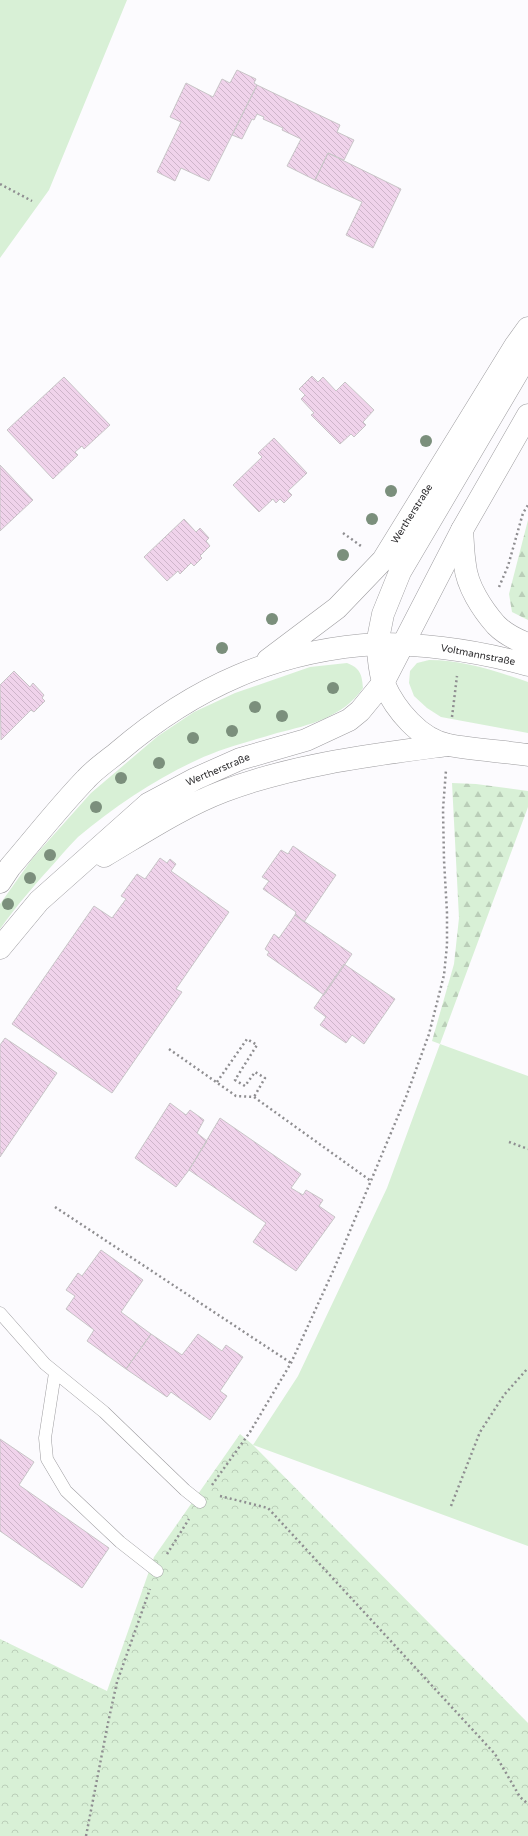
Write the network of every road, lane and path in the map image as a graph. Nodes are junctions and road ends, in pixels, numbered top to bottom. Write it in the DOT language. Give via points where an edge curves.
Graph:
graph roads {
  1 [pos="0,184"];
  2 [pos="32,201"];
  3 [pos="528,328"];
  4 [pos="528,352"];
  5 [pos="528,415"];
  6 [pos="528,505"];
  7 [pos="462,530"];
  8 [pos="495,592"];
  9 [pos="377,644"];
  10 [pos="403,644"];
  11 [pos="528,644"];
  12 [pos="528,665"];
  13 [pos="259,667"];
  14 [pos="458,671"];
  15 [pos="383,682"];
  16 [pos="452,717"];
  17 [pos="447,745"];
  18 [pos="528,755"];
  19 [pos="67,877"];
  20 [pos="0,882"];
  21 [pos="0,948"];
  22 [pos="169,1049"];
  23 [pos="217,1082"];
  24 [pos="254,1097"];
  25 [pos="509,1142"];
  26 [pos="528,1149"];
  27 [pos="371,1181"];
  28 [pos="55,1207"];
  29 [pos="0,1312"];
  30 [pos="291,1363"];
  31 [pos="528,1368"];
  32 [pos="55,1373"];
  33 [pos="204,1497"];
  34 [pos="451,1506"];
  35 [pos="157,1571"];
  36 [pos="528,1804"];
  37 [pos="86,1836"];
  1 -- 2 [label="path"];
  3 -- 13 [label="main road, Wertherstraße" via="383,560 336,608"];
  4 -- 9 [label="main road, Wertherstraße" via="400,572 383,614"];
  5 -- 7 [label="main road, Wertherstraße"];
  6 -- 8 [label="path" via="523,513 508,566"];
  7 -- 10 [label="main road, Wertherstraße"];
  7 -- 11 [label="main road" via="465,566 471,587 497,626 517,640"];
  9 -- 10 [label="main road, Wertherstraße"];
  9 -- 13 [label="main road, Wertherstraße" via="346,646"];
  9 -- 15 [label="main road"];
  10 -- 12 [label="main road, Voltmannstraße" via="462,649"];
  10 -- 15 [label="main road, Wertherstraße"];
  13 -- 20 [label="main road, Wertherstraße" via="221,683 145,728 86,779"];
  14 -- 16 [label="path"];
  15 -- 17 [label="main road" via="411,723 427,736"];
  15 -- 19 [label="main road, Wertherstraße" via="360,711 349,720 306,740 240,759 148,804"];
  17 -- 18 [label="main road"];
  17 -- 19 [label="main road, Wertherstraße" via="324,763 225,791 190,807"];
  17 -- 27 [label="path" via="443,809 447,913 444,975 429,1034"];
  19 -- 21 [label="main road, Wertherstraße" via="39,901"];
  22 -- 23 [label="path"];
  23 -- 24 [label="path" via="236,1096"];
  23 -- 24 [label="path" via="247,1039 257,1045 235,1080 245,1086 255,1072 265,1078"];
  24 -- 27 [label="path"];
  25 -- 26 [label="path"];
  27 -- 30 [label="path"];
  28 -- 30 [label="path"];
  29 -- 32 [label="lane"];
  30 -- 33 [label="path" via="250,1432"];
  31 -- 34 [label="path" via="504,1395 480,1432"];
  32 -- 33 [label="lane" via="104,1412 185,1490"];
  32 -- 35 [label="lane" via="45,1438 47,1460 66,1491 120,1542"];
  33 -- 35 [label="path"];
  33 -- 36 [label="path" via="268,1508 495,1754 520,1797"];
  35 -- 37 [label="path" via="118,1682"];
}
